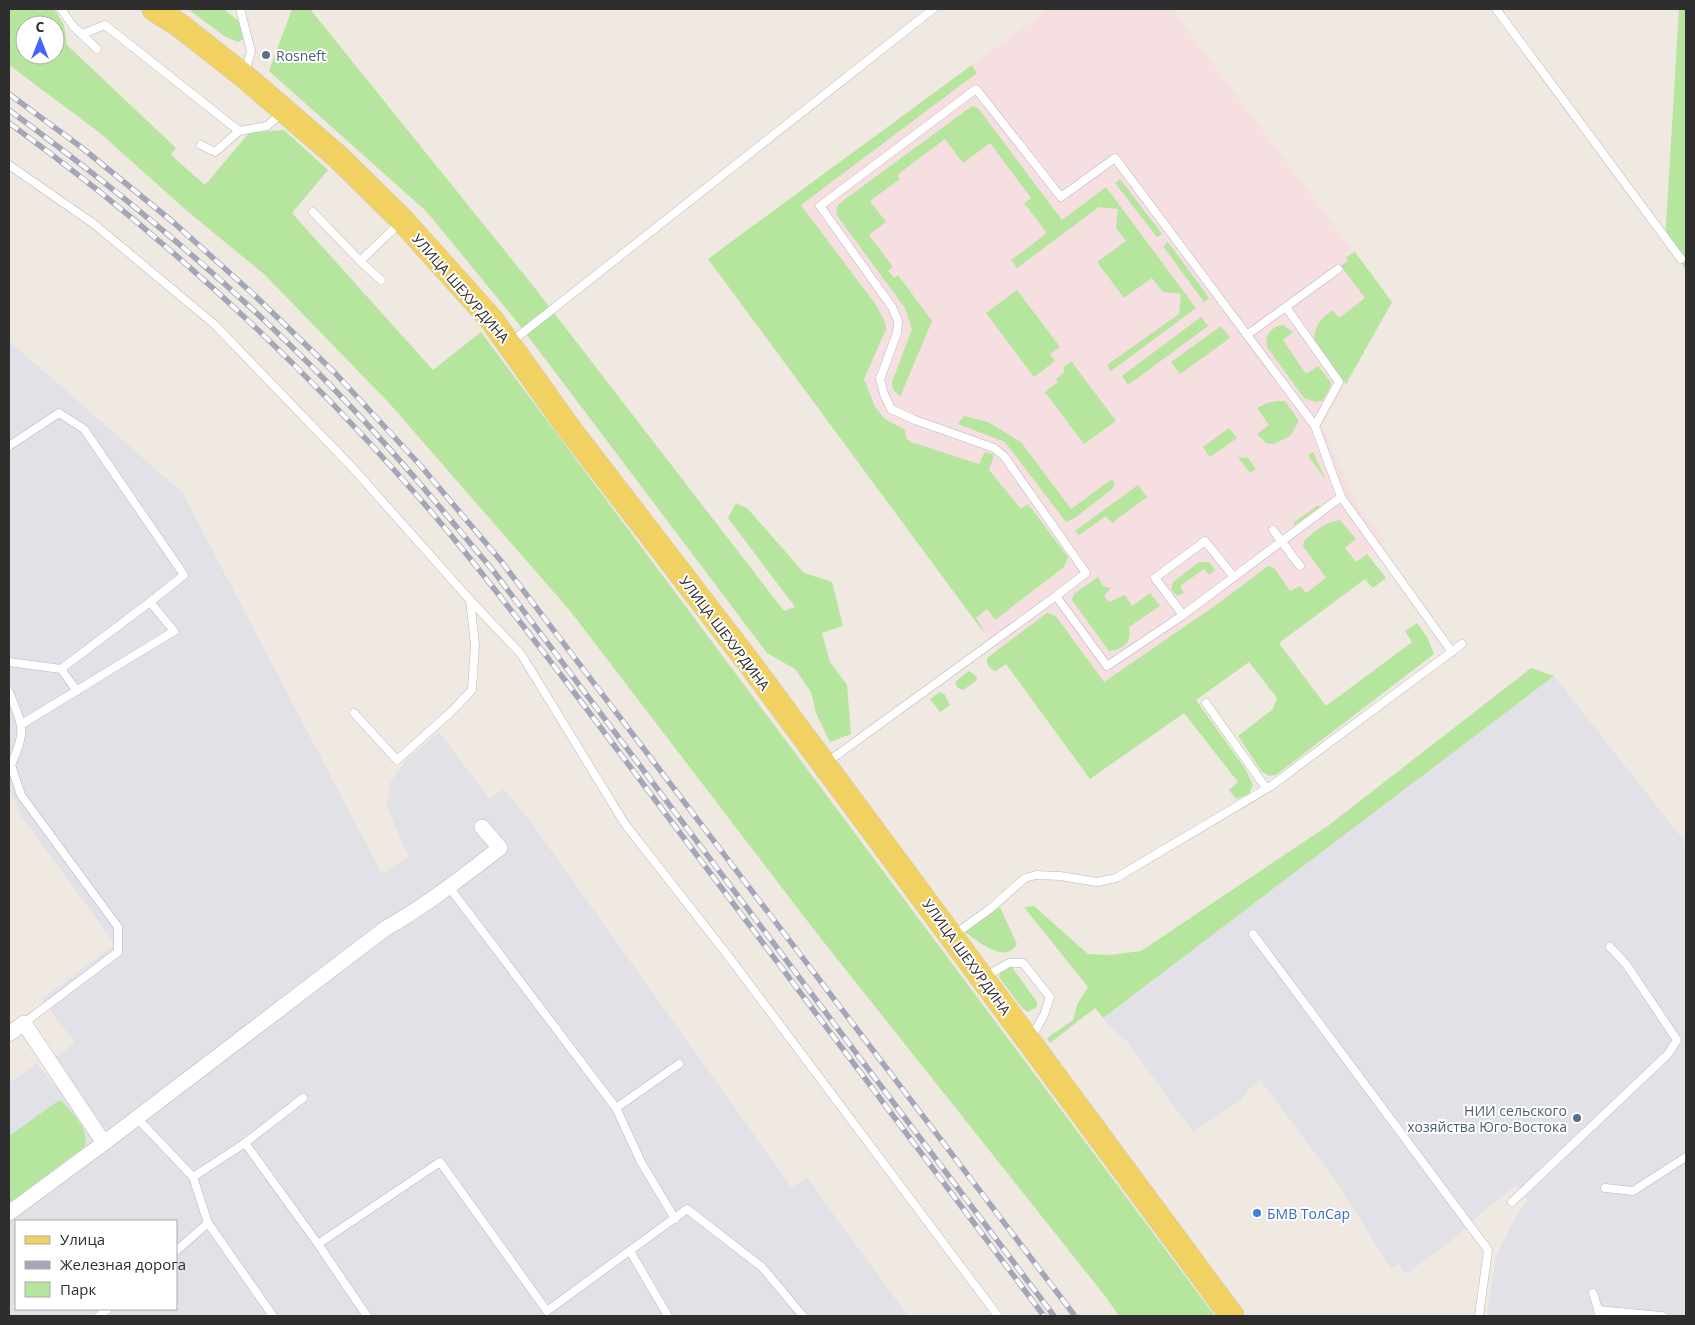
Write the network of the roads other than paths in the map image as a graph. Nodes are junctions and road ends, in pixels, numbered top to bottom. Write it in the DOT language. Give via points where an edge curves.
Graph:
graph roads {
  1 [pos="61,9"];
  2 [pos="154,9"];
  3 [pos="240,9"];
  4 [pos="933,9"];
  5 [pos="1496,9"];
  6 [pos="82,34"];
  7 [pos="97,49"];
  8 [pos="244,76"];
  9 [pos="285,111"];
  10 [pos="239,131"];
  11 [pos="201,145"];
  12 [pos="9,165"];
  13 [pos="313,212"];
  14 [pos="403,221"];
  15 [pos="1681,259"];
  16 [pos="360,261"];
  17 [pos="1338,269"];
  18 [pos="381,280"];
  19 [pos="1286,307"];
  20 [pos="1247,335"];
  21 [pos="509,344"];
  22 [pos="1315,426"];
  23 [pos="9,446"];
  24 [pos="1340,497"];
  25 [pos="1273,530"];
  26 [pos="1281,541"];
  27 [pos="1300,566"];
  28 [pos="1234,577"];
  29 [pos="1056,596"];
  30 [pos="470,600"];
  31 [pos="150,602"];
  32 [pos="1183,615"];
  33 [pos="1462,644"];
  34 [pos="1452,652"];
  35 [pos="9,662"];
  36 [pos="61,669"];
  37 [pos="77,691"];
  38 [pos="9,692"];
  39 [pos="1206,703"];
  40 [pos="354,713"];
  41 [pos="22,724"];
  42 [pos="824,764"];
  43 [pos="1266,788"];
  44 [pos="482,827"];
  45 [pos="449,887"];
  46 [pos="1252,934"];
  47 [pos="952,936"];
  48 [pos="1610,947"];
  49 [pos="983,978"];
  50 [pos="24,1023"];
  51 [pos="9,1034"];
  52 [pos="1029,1042"];
  53 [pos="679,1064"];
  54 [pos="303,1098"];
  55 [pos="616,1108"];
  56 [pos="136,1118"];
  57 [pos="104,1143"];
  58 [pos="245,1143"];
  59 [pos="1686,1157"];
  60 [pos="193,1177"];
  61 [pos="1605,1188"];
  62 [pos="1512,1202"];
  63 [pos="9,1213"];
  64 [pos="674,1218"];
  65 [pos="208,1223"];
  66 [pos="318,1244"];
  67 [pos="178,1248"];
  68 [pos="630,1251"];
  69 [pos="1593,1293"];
  70 [pos="1599,1313"];
  71 [pos="549,1314"];
  72 [pos="273,1316"];
  73 [pos="367,1316"];
  74 [pos="668,1316"];
  75 [pos="803,1316"];
  76 [pos="998,1316"];
  77 [pos="1232,1316"];
  78 [pos="1479,1316"];
  79 [pos="1662,1316"];
  1 -- 6 [label="lane"];
  2 -- 8 [label="main road, УЛИЦА ШЕХУРДИНА"];
  3 -- 8 [label="lane" via="252,51"];
  4 -- 21 [label="lane"];
  5 -- 15 [label="lane"];
  6 -- 7 [label="lane"];
  6 -- 10 [label="lane" via="105,25"];
  8 -- 9 [label="main road, УЛИЦА ШЕХУРДИНА"];
  9 -- 10 [label="lane" via="267,126"];
  9 -- 14 [label="main road, УЛИЦА ШЕХУРДИНА"];
  10 -- 11 [label="lane" via="215,152"];
  12 -- 30 [label="lane" via="94,224 214,324 351,466"];
  13 -- 16 [label="lane"];
  14 -- 16 [label="lane"];
  14 -- 21 [label="main road, УЛИЦА ШЕХУРДИНА" via="491,319"];
  16 -- 18 [label="lane"];
  17 -- 19 [label="lane"];
  19 -- 20 [label="lane"];
  19 -- 22 [label="lane" via="1339,382"];
  20 -- 22 [label="lane"];
  20 -- 29 [label="lane" via="1114,158 1061,197 976,89 820,206 892,307 898,321 897,333 880,379 891,409 994,448 1004,456 1086,573"];
  21 -- 42 [label="main road, УЛИЦА ШЕХУРДИНА" via="568,427"];
  22 -- 24 [label="lane"];
  23 -- 31 [label="lane" via="59,413 84,429 184,575"];
  24 -- 26 [label="lane"];
  24 -- 34 [label="lane"];
  25 -- 26 [label="lane"];
  26 -- 27 [label="lane"];
  26 -- 28 [label="lane"];
  28 -- 32 [label="lane"];
  28 -- 32 [label="lane" via="1206,541 1156,578"];
  29 -- 32 [label="lane" via="1107,666"];
  29 -- 42 [label="lane"];
  30 -- 40 [label="lane" via="475,645 472,690 450,712 397,760"];
  30 -- 76 [label="lane" via="521,654 625,824 729,956"];
  31 -- 36 [label="lane"];
  31 -- 37 [label="lane" via="174,631"];
  33 -- 34 [label="lane"];
  34 -- 43 [label="lane"];
  35 -- 36 [label="lane"];
  36 -- 37 [label="lane"];
  37 -- 41 [label="lane"];
  38 -- 41 [label="lane"];
  39 -- 43 [label="lane"];
  41 -- 50 [label="lane" via="21,741 11,765 21,795 118,927 118,952"];
  42 -- 47 [label="main road, УЛИЦА ШЕХУРДИНА"];
  43 -- 47 [label="lane" via="1116,878 1097,882 1060,876 1025,878"];
  44 -- 45 [label="street" via="500,848"];
  45 -- 55 [label="lane"];
  45 -- 56 [label="street" via="386,928"];
  46 -- 78 [label="lane" via="1488,1250"];
  47 -- 49 [label="main road, УЛИЦА ШЕХУРДИНА"];
  48 -- 62 [label="lane" via="1626,964 1677,1040 1668,1054"];
  49 -- 52 [label="main road, УЛИЦА ШЕХУРДИНА"];
  49 -- 52 [label="lane" via="1009,963 1023,963 1050,997"];
  50 -- 51 [label="street"];
  50 -- 57 [label="street"];
  52 -- 77 [label="main road, УЛИЦА ШЕХУРДИНА"];
  53 -- 55 [label="lane"];
  54 -- 58 [label="lane"];
  55 -- 64 [label="lane" via="641,1162"];
  56 -- 57 [label="street"];
  56 -- 60 [label="lane"];
  57 -- 63 [label="street"];
  58 -- 60 [label="lane"];
  58 -- 66 [label="lane"];
  59 -- 61 [label="lane" via="1633,1191"];
  60 -- 65 [label="lane"];
  64 -- 68 [label="lane"];
  64 -- 75 [label="lane" via="687,1209 762,1267"];
  65 -- 67 [label="lane"];
  65 -- 72 [label="lane"];
  66 -- 71 [label="lane" via="440,1162"];
  66 -- 73 [label="lane"];
  68 -- 71 [label="lane"];
  68 -- 74 [label="lane"];
  69 -- 70 [label="lane"];
  70 -- 79 [label="lane"];
}
